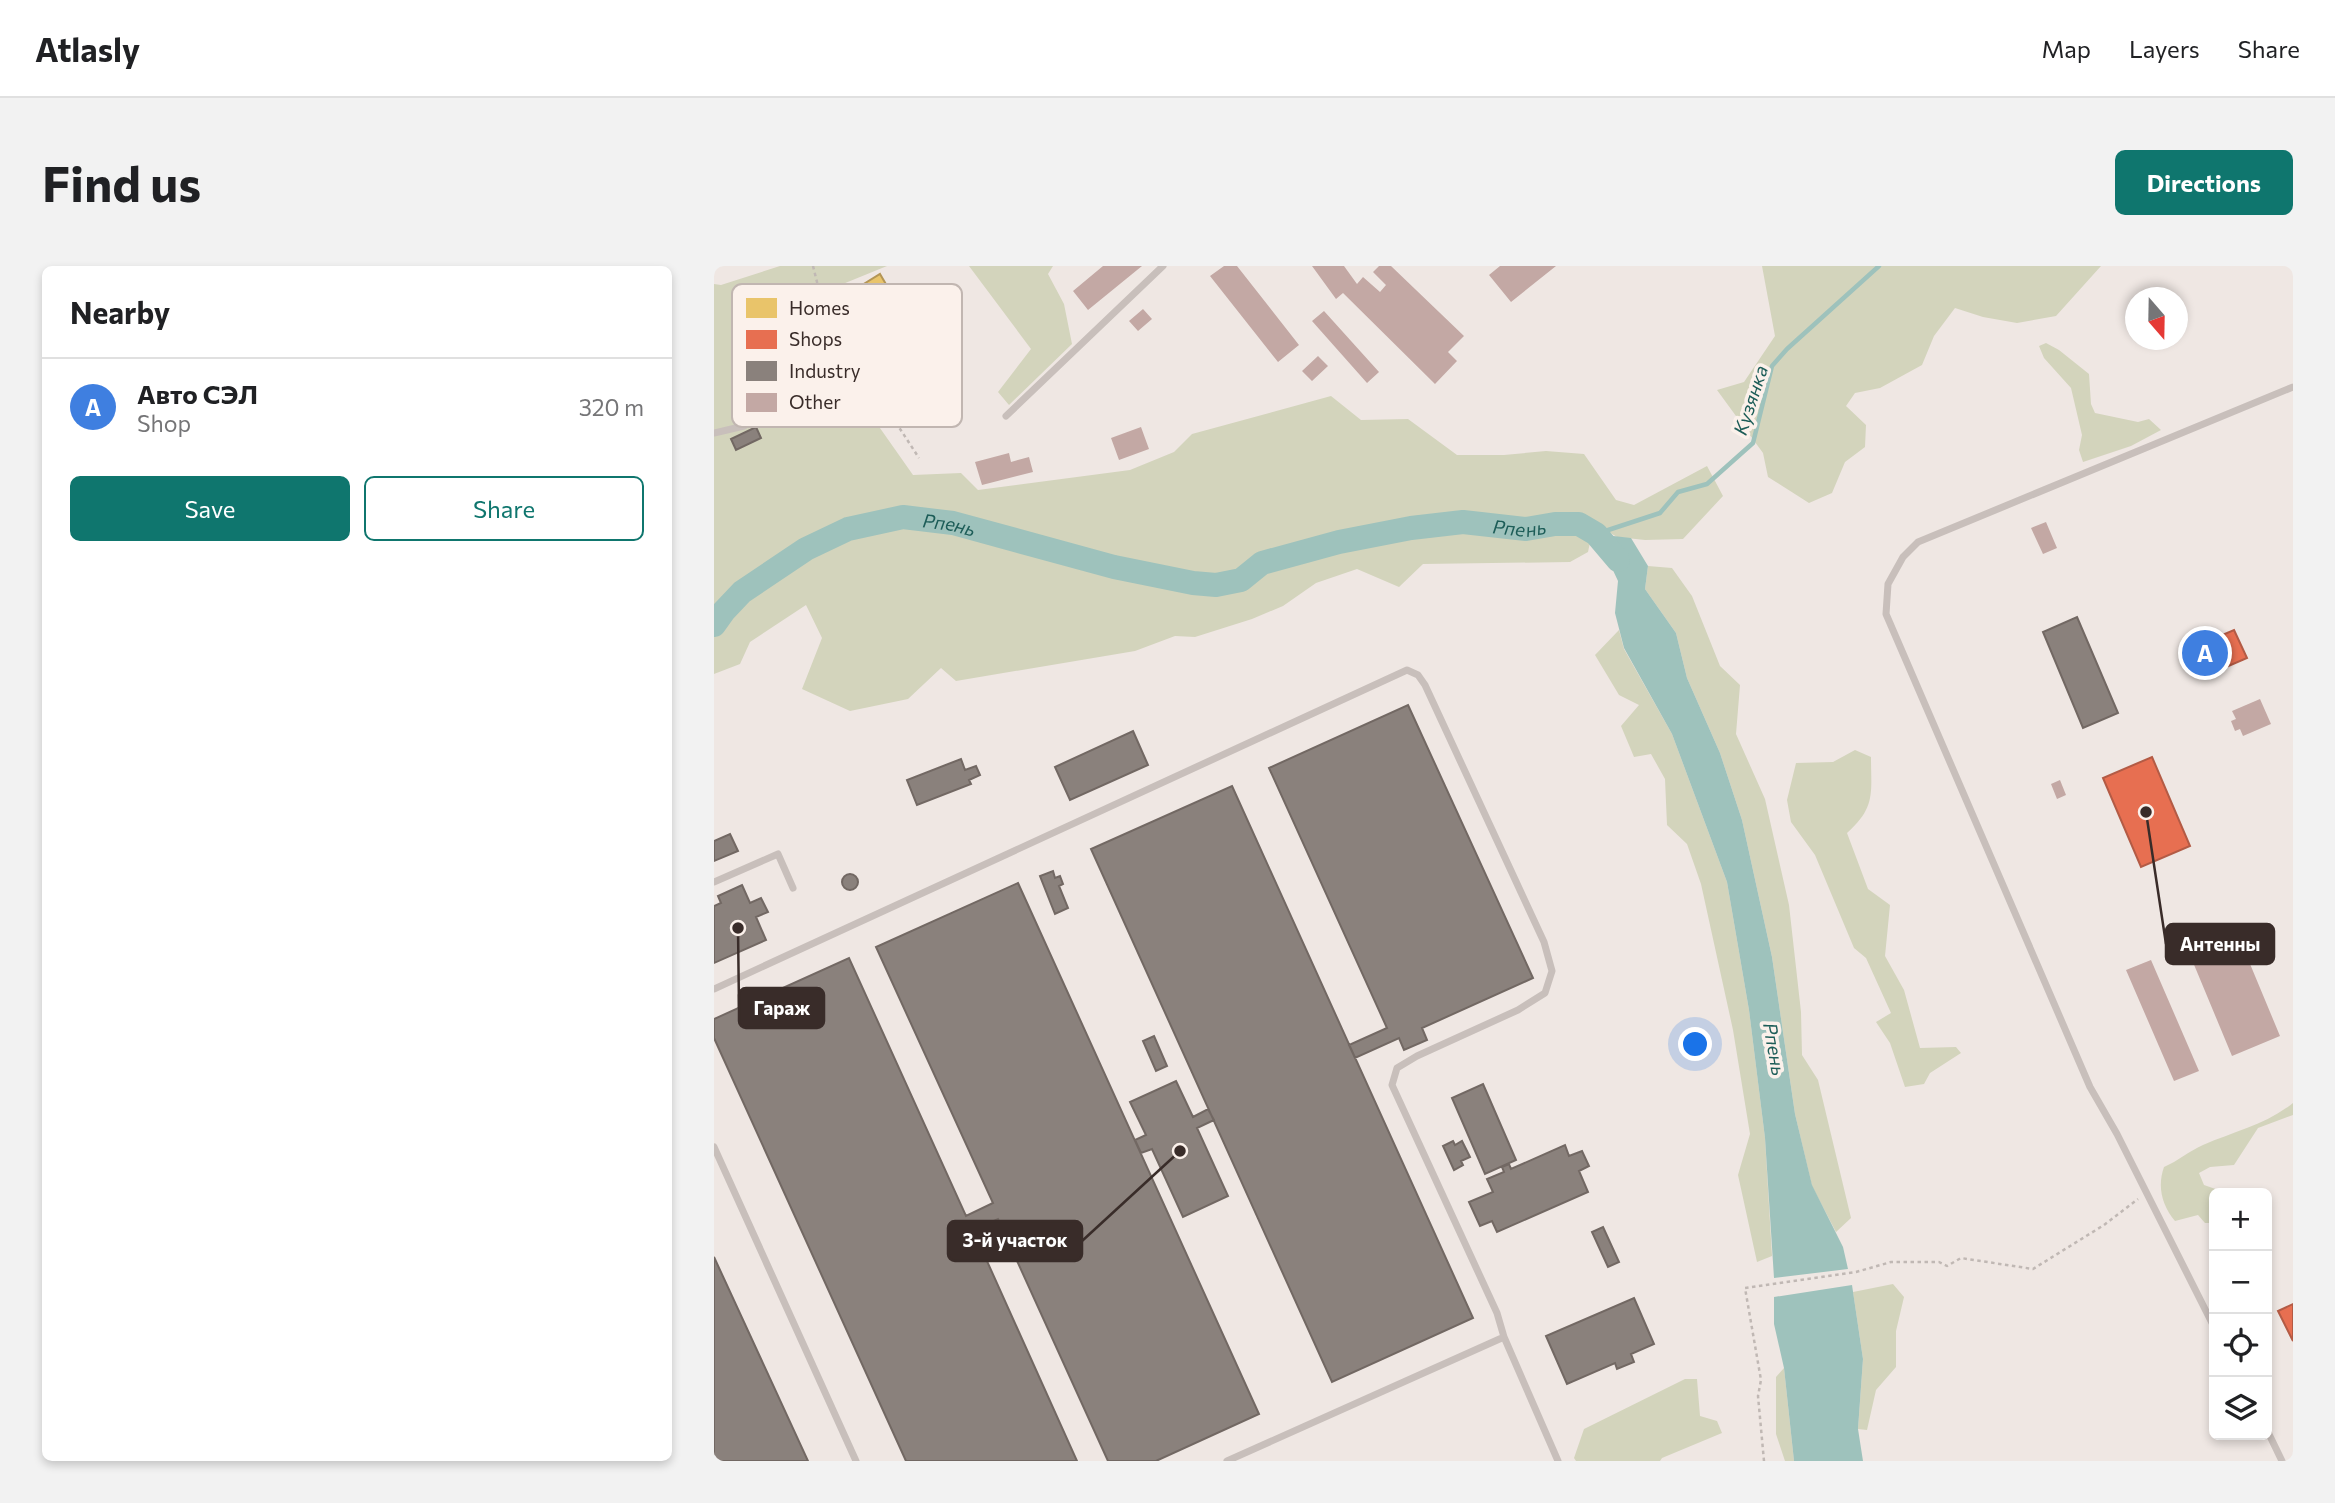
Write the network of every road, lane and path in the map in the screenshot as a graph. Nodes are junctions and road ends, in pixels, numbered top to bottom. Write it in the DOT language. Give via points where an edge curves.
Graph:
graph roads {
  1 [pos="813,266"];
  2 [pos="1163,266"];
  3 [pos="818,284"];
  4 [pos="2293,387"];
  5 [pos="1006,416"];
  6 [pos="740,427"];
  7 [pos="898,427"];
  8 [pos="714,433"];
  9 [pos="919,457"];
  10 [pos="714,882"];
  11 [pos="793,888"];
  12 [pos="714,989"];
  13 [pos="714,1147"];
  14 [pos="2146,1192"];
  15 [pos="2209,1317"];
  16 [pos="1504,1337"];
  17 [pos="2272,1440"];
  18 [pos="856,1461"];
  19 [pos="1227,1461"];
  20 [pos="1558,1461"];
  21 [pos="1764,1461"];
  22 [pos="2282,1461"];
  1 -- 3 [label="path"];
  2 -- 5 [label="lane"];
  4 -- 14 [label="lane" via="1918,542 1888,584 1886,614 1891,627 2090,1087"];
  6 -- 8 [label="lane"];
  7 -- 9 [label="path"];
  10 -- 11 [label="lane" via="778,854"];
  12 -- 16 [label="lane" via="1407,670 1425,685 1544,942 1552,971 1545,993 1397,1068 1392,1085"];
  13 -- 18 [label="lane"];
  14 -- 15 [label="lane"];
  14 -- 21 [label="path" via="2104,1225 2033,1269 1961,1258 1947,1265 1891,1262 1856,1272 1745,1288 1761,1380 1758,1396"];
  16 -- 19 [label="lane"];
  16 -- 20 [label="lane"];
  17 -- 22 [label="lane"];
}
